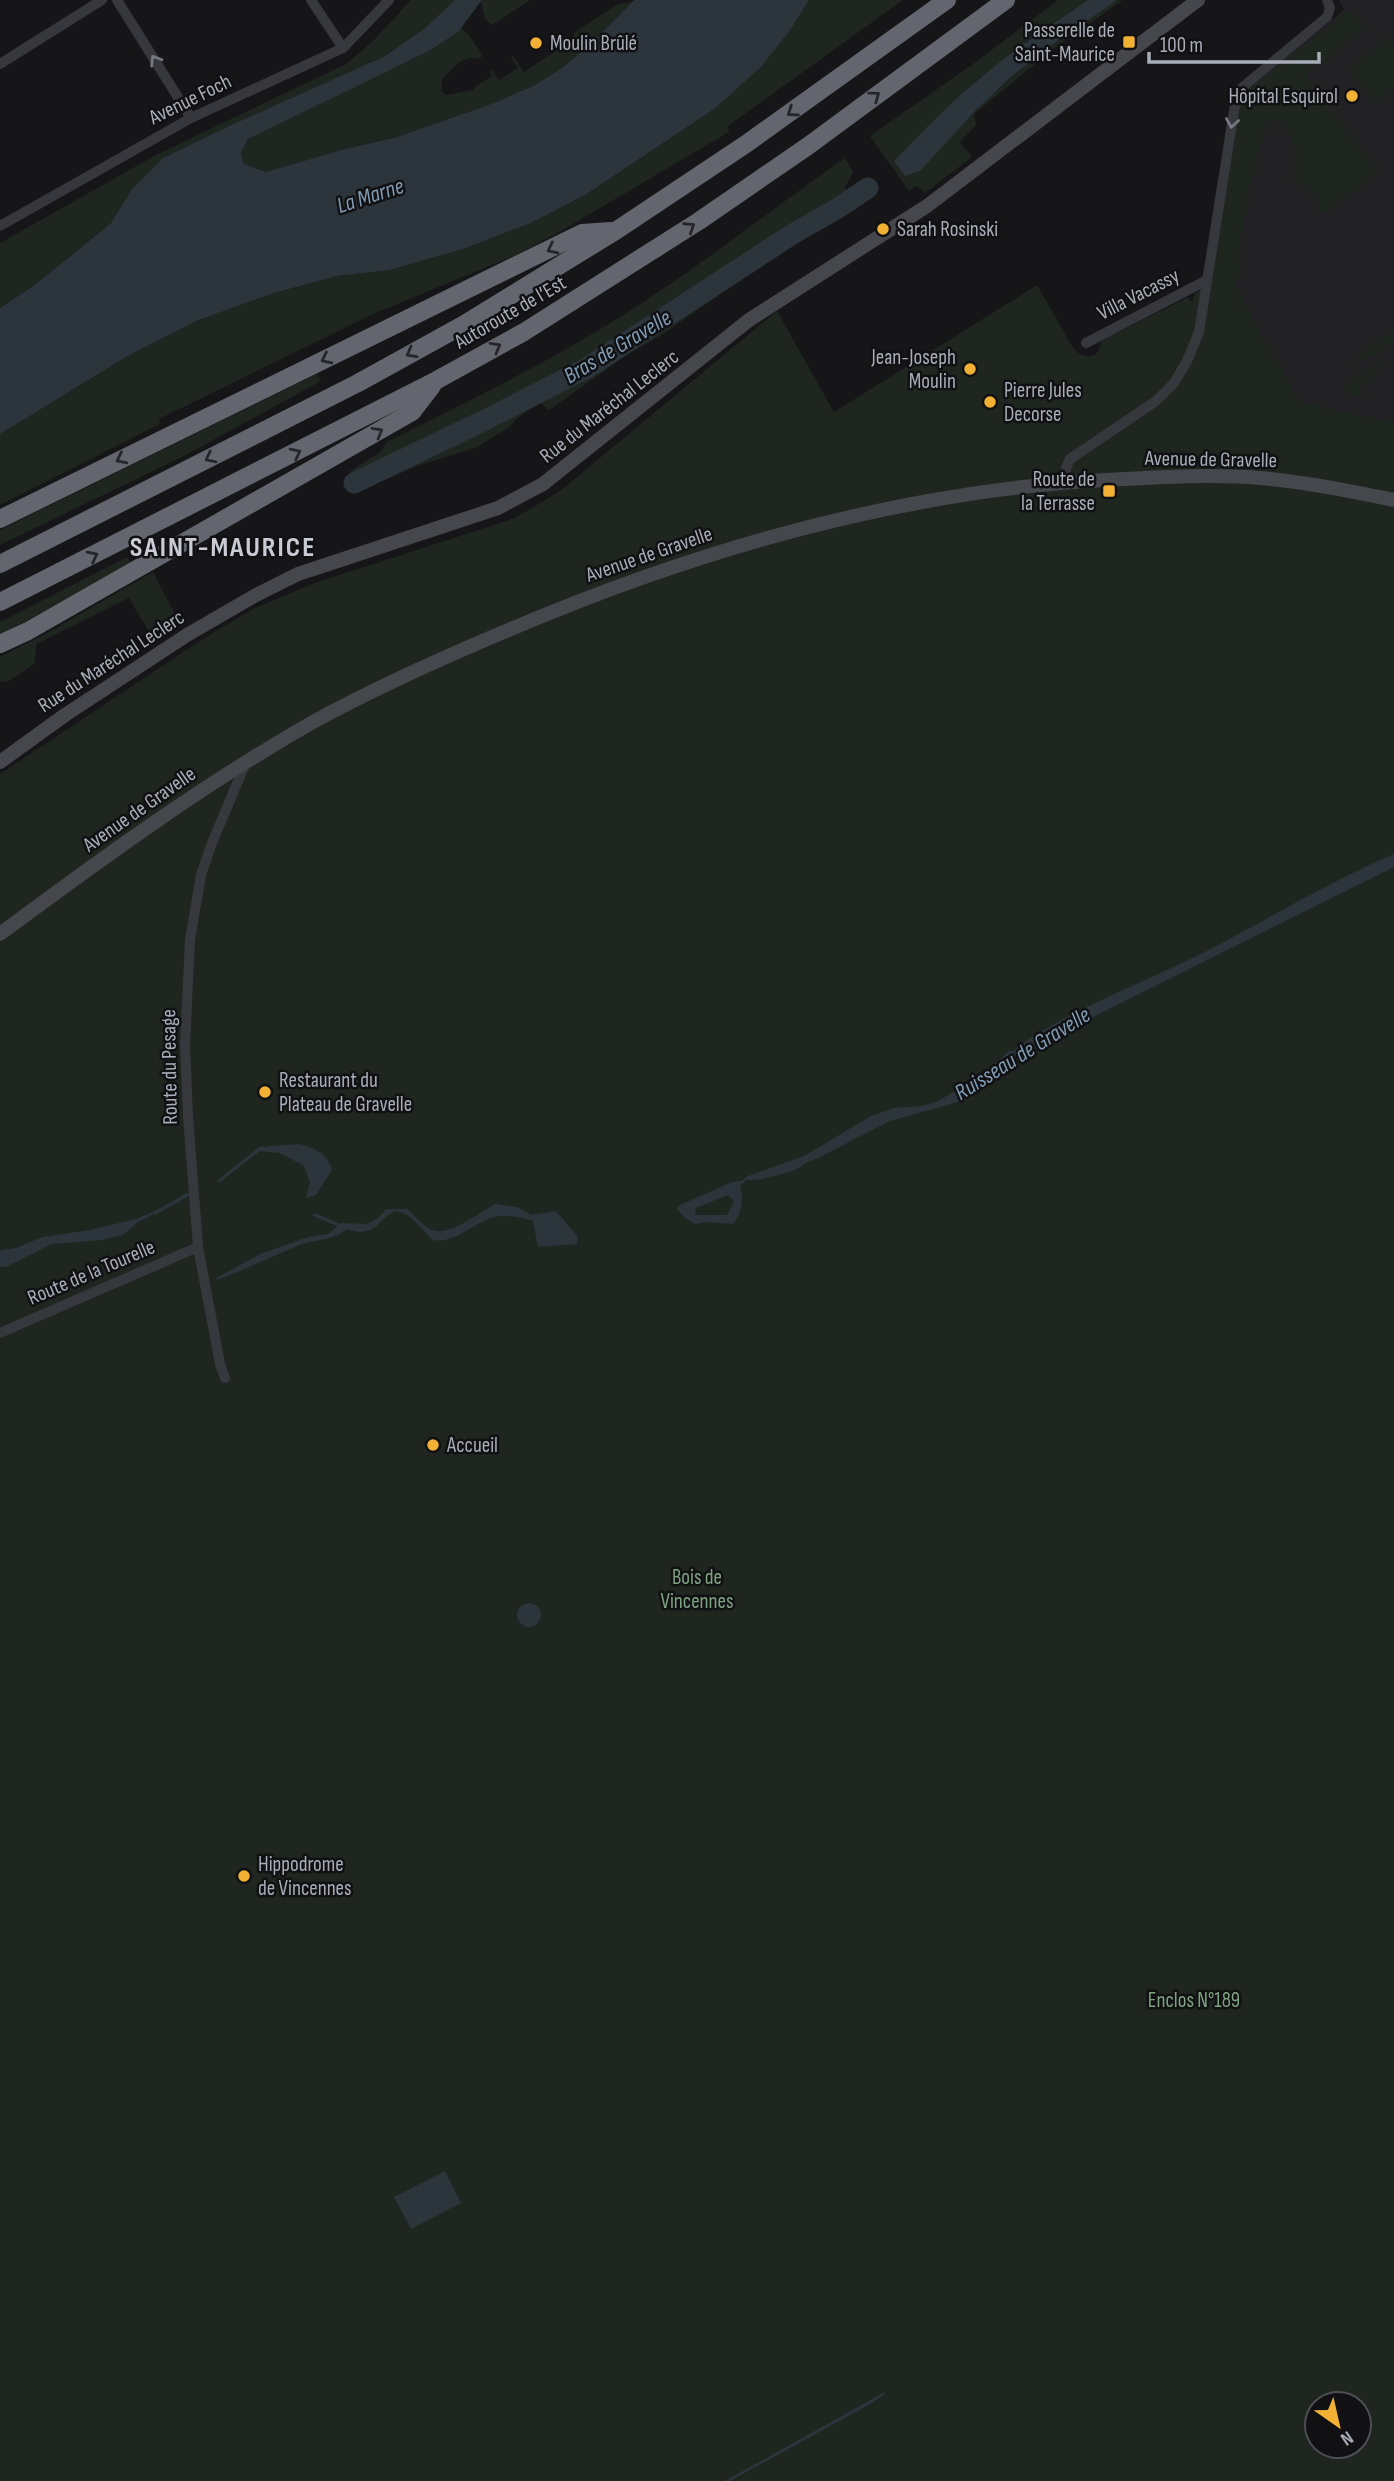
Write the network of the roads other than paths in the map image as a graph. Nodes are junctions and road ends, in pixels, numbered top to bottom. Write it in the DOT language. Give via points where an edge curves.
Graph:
graph roads {
  1 [pos="102,0"];
  2 [pos="117,0"];
  3 [pos="311,0"];
  4 [pos="389,0"];
  5 [pos="947,0"];
  6 [pos="1006,0"];
  7 [pos="1198,0"];
  8 [pos="1327,0"];
  9 [pos="343,48"];
  10 [pos="0,64"];
  11 [pos="191,118"];
  12 [pos="0,226"];
  13 [pos="617,230"];
  14 [pos="1207,280"];
  15 [pos="1086,342"];
  16 [pos="436,380"];
  17 [pos="1066,482"];
  18 [pos="1394,500"];
  19 [pos="0,519"];
  20 [pos="0,564"];
  21 [pos="0,602"];
  22 [pos="0,644"];
  23 [pos="0,762"];
  24 [pos="246,762"];
  25 [pos="0,933"];
  26 [pos="198,1247"];
  27 [pos="0,1332"];
  28 [pos="225,1378"];
  1 -- 10 [label="street"];
  11 -- 2 [label="street, one-way"];
  3 -- 9 [label="street"];
  4 -- 9 [label="street, Avenue Foch"];
  5 -- 13 [label="highway, Autoroute de l’Est, one-way"];
  16 -- 6 [label="highway, Autoroute de l’Est, one-way" via="535,325 699,221"];
  7 -- 23 [label="street, Rue du Maréchal Leclerc" via="927,206 749,320 543,484 498,508 298,574 256,594 65,715"];
  8 -- 14 [label="street, one-way" via="1327,17 1239,90"];
  9 -- 11 [label="street, Avenue Foch"];
  11 -- 12 [label="street, Avenue Foch"];
  13 -- 19 [label="highway, one-way" via="582,233"];
  13 -- 20 [label="highway, Autoroute de l’Est, one-way" via="358,383"];
  14 -- 15 [label="street, Villa Vacassy"];
  14 -- 17 [label="street" via="1199,332 1181,373 1148,407 1070,459"];
  21 -- 16 [label="highway, Autoroute de l’Est, one-way"];
  22 -- 16 [label="highway, one-way" via="412,412"];
  17 -- 18 [label="street, Avenue de Gravelle" via="1259,478"];
  17 -- 24 [label="street, Avenue de Gravelle" via="946,496 840,518 639,578 440,659"];
  24 -- 25 [label="street, Avenue de Gravelle"];
  24 -- 26 [label="street, Route du Pesage" via="201,875 190,940 185,1045"];
  26 -- 27 [label="street, Route de la Tourelle"];
  26 -- 28 [label="street, Route du Pesage"];
}
